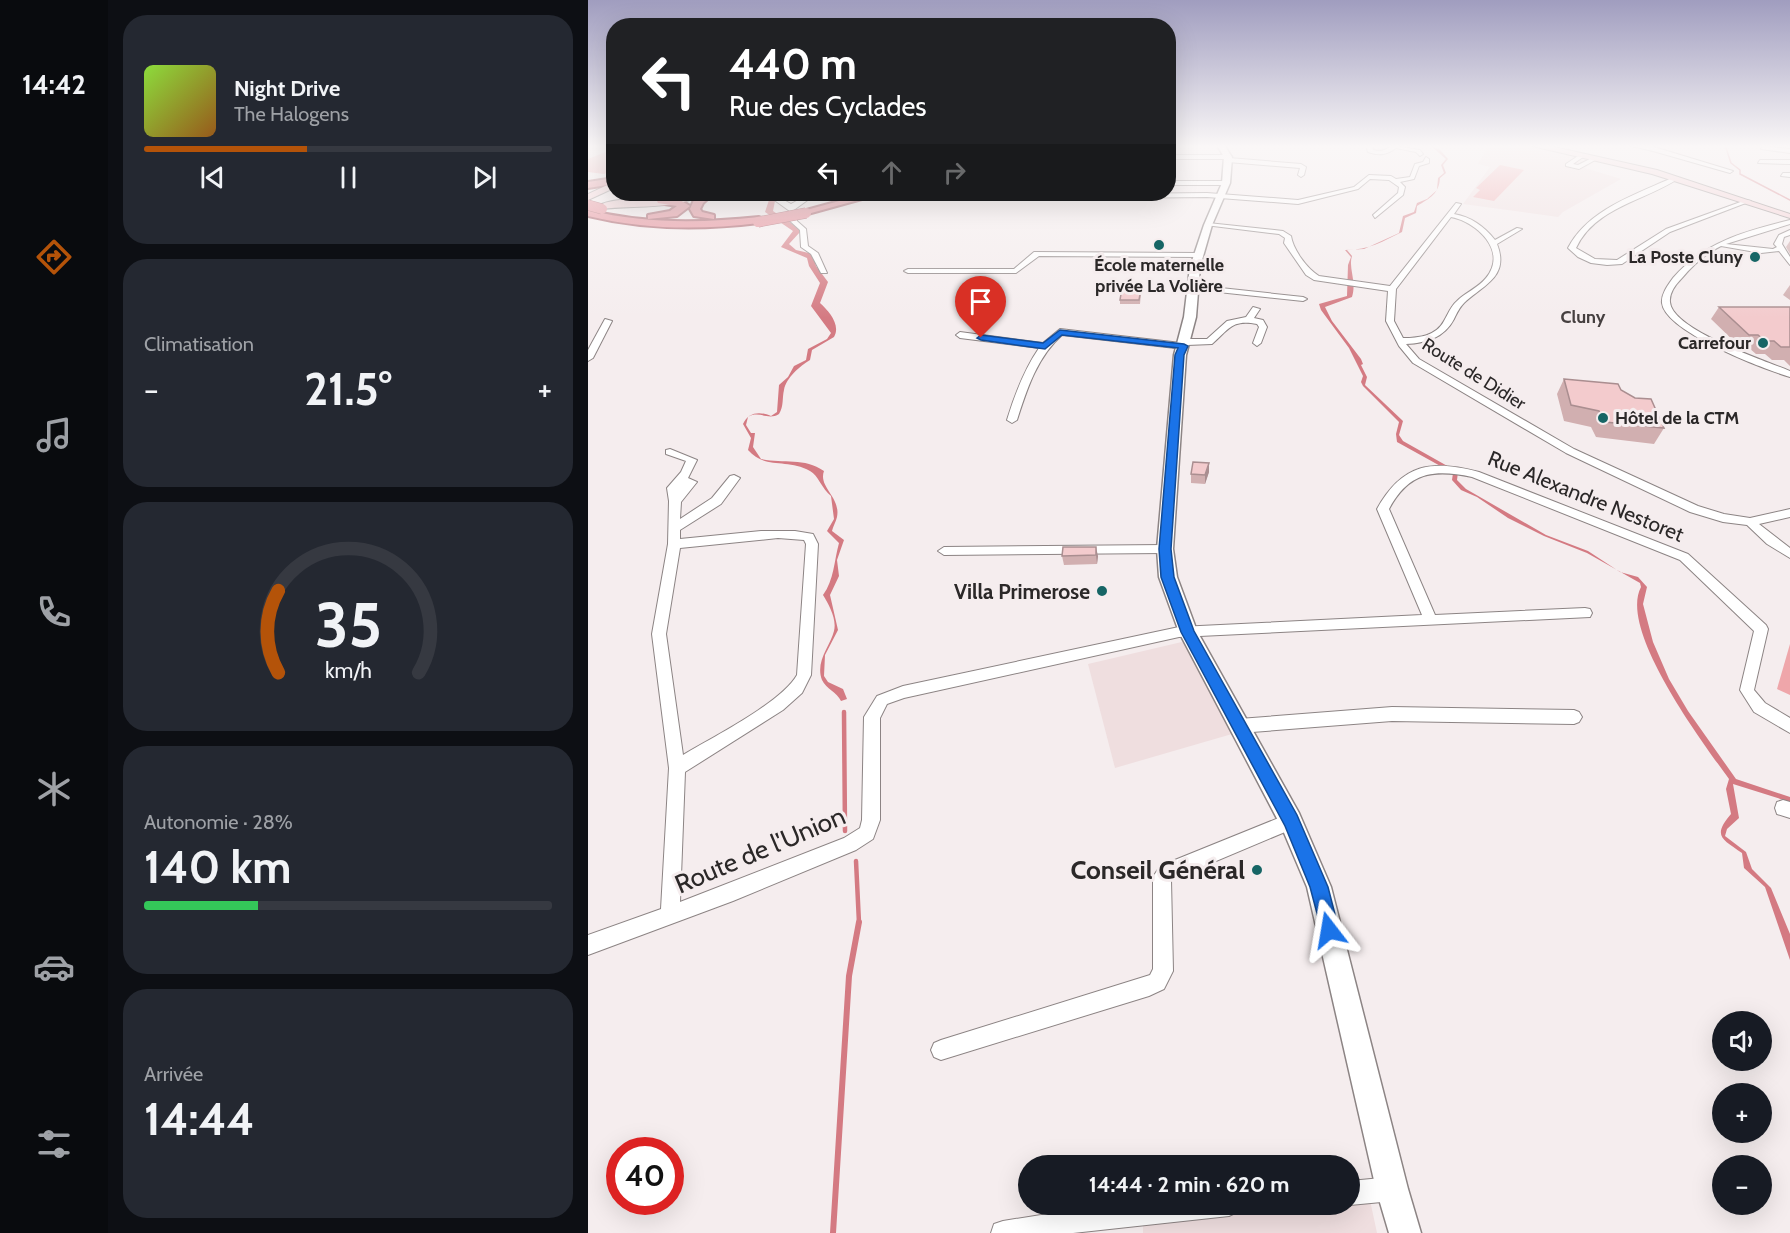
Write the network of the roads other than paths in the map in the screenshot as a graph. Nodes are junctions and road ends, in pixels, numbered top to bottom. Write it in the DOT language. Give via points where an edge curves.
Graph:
graph roads {
  1 [pos="625,203"];
  2 [pos="677,203"];
  3 [pos="699,203"];
  4 [pos="785,203"];
  5 [pos="805,203"];
  6 [pos="832,203"];
  7 [pos="847,203"];
  8 [pos="1218,203"];
  9 [pos="1391,203"];
  10 [pos="1629,203"];
  11 [pos="1743,203"];
  12 [pos="1753,203"];
  13 [pos="1458,204"];
  14 [pos="594,208"];
  15 [pos="798,211"];
  16 [pos="1375,216"];
  17 [pos="1790,216"];
  18 [pos="759,219"];
  19 [pos="1448,219"];
  20 [pos="588,222"];
  21 [pos="1208,225"];
  22 [pos="1773,226"];
  23 [pos="1519,229"];
  24 [pos="1790,232"];
  25 [pos="1730,240"];
  26 [pos="1494,243"];
  27 [pos="1713,246"];
  28 [pos="1740,246"];
  29 [pos="1779,249"];
  30 [pos="1761,250"];
  31 [pos="1198,255"];
  32 [pos="1789,262"];
  33 [pos="824,271"];
  34 [pos="908,271"];
  35 [pos="1193,287"];
  36 [pos="1392,289"];
  37 [pos="1303,299"];
  38 [pos="1256,309"];
  39 [pos="1249,320"];
  40 [pos="608,321"];
  41 [pos="960,335"];
  42 [pos="1400,341"];
  43 [pos="1257,343"];
  44 [pos="1184,344"];
  45 [pos="1045,346"];
  46 [pos="588,358"];
  47 [pos="1790,374"];
  48 [pos="1012,420"];
  49 [pos="670,452"];
  50 [pos="734,478"];
  51 [pos="1790,513"];
  52 [pos="1750,522"];
  53 [pos="675,528"];
  54 [pos="674,544"];
  55 [pos="1165,549"];
  56 [pos="944,551"];
  57 [pos="1790,554"];
  58 [pos="1585,613"];
  59 [pos="1430,619"];
  60 [pos="1188,632"];
  61 [pos="1574,717"];
  62 [pos="1239,726"];
  63 [pos="1790,726"];
  64 [pos="677,768"];
  65 [pos="1291,821"];
  66 [pos="670,916"];
  67 [pos="588,945"];
  68 [pos="941,1050"];
  69 [pos="1392,1188"];
  70 [pos="1360,1192"];
  71 [pos="1123,1215"];
  72 [pos="1003,1233"];
  73 [pos="1406,1233"];
  1 -- 14 [label="main road"];
  2 -- 14 [label="highway" via="686,206 673,214 647,217"];
  3 -- 18 [label="highway" via="695,207 698,214"];
  4 -- 15 [label="street"];
  5 -- 15 [label="street"];
  6 -- 15 [label="highway"];
  7 -- 15 [label="highway"];
  8 -- 21 [label="street"];
  9 -- 16 [label="street"];
  10 -- 11 [label="street" via="1601,217 1574,242 1572,249 1576,254 1591,260 1619,262 1671,229"];
  12 -- 17 [label="main road"];
  13 -- 19 [label="street"];
  14 -- 18 [label="highway" via="619,221 656,225 714,225"];
  15 -- 18 [label="highway, bridge"];
  15 -- 33 [label="street" via="793,221 803,229 805,247 814,253"];
  17 -- 22 [label="street"];
  18 -- 20 [label="highway" via="715,227 665,229"];
  19 -- 26 [label="street" via="1472,222"];
  19 -- 36 [label="street"];
  21 -- 31 [label="street"];
  21 -- 36 [label="street" via="1287,234 1288,243 1317,278"];
  22 -- 24 [label="street"];
  22 -- 25 [label="street"];
  23 -- 26 [label="street"];
  24 -- 29 [label="street" via="1781,236"];
  25 -- 27 [label="street"];
  25 -- 28 [label="street"];
  26 -- 42 [label="street" via="1495,270 1483,287 1458,303 1444,328 1433,337"];
  27 -- 28 [label="street"];
  27 -- 47 [label="street" via="1684,269 1665,295 1668,310 1699,335"];
  28 -- 30 [label="street"];
  29 -- 30 [label="street"];
  29 -- 32 [label="street"];
  30 -- 32 [label="street"];
  31 -- 34 [label="street" via="1036,254 1016,271"];
  31 -- 35 [label="street"];
  35 -- 37 [label="street"];
  35 -- 44 [label="street"];
  36 -- 42 [label="street, Route de Didier" via="1390,321"];
  38 -- 39 [label="street"];
  39 -- 43 [label="street" via="1260,322 1263,327"];
  39 -- 44 [label="street" via="1233,320 1209,342"];
  40 -- 46 [label="street"];
  41 -- 45 [label="street"];
  42 -- 52 [label="street, Route de Didier" via="1416,361 1570,451 1694,509"];
  44 -- 45 [label="street" via="1060,332"];
  44 -- 55 [label="street"];
  45 -- 48 [label="street" via="1024,384"];
  49 -- 53 [label="street" via="692,460 673,488"];
  50 -- 53 [label="street" via="719,500"];
  51 -- 52 [label="street"];
  52 -- 57 [label="street"];
  53 -- 54 [label="street"];
  54 -- 64 [label="street" via="659,634"];
  54 -- 64 [label="street" via="799,535 809,537 812,544 804,675 800,684 778,705"];
  55 -- 56 [label="street"];
  55 -- 60 [label="street" via="1168,577"];
  58 -- 59 [label="street"];
  59 -- 60 [label="street"];
  59 -- 63 [label="street, Rue Alexandre Nestoret" via="1383,509 1416,472 1465,471 1684,557 1761,629 1747,690 1762,710"];
  60 -- 62 [label="street"];
  60 -- 66 [label="street, Route de l'Union" via="903,692 882,700 872,717 871,820 867,833 850,844"];
  61 -- 62 [label="street" via="1392,714"];
  62 -- 65 [label="street"];
  64 -- 66 [label="street"];
  65 -- 68 [label="street" via="1166,872 1162,877 1163,971 1156,982"];
  65 -- 69 [label="street" via="1319,887"];
  66 -- 67 [label="street, Route de l'Union"];
  69 -- 70 [label="street"];
  69 -- 73 [label="street"];
  71 -- 72 [label="street"];
}
